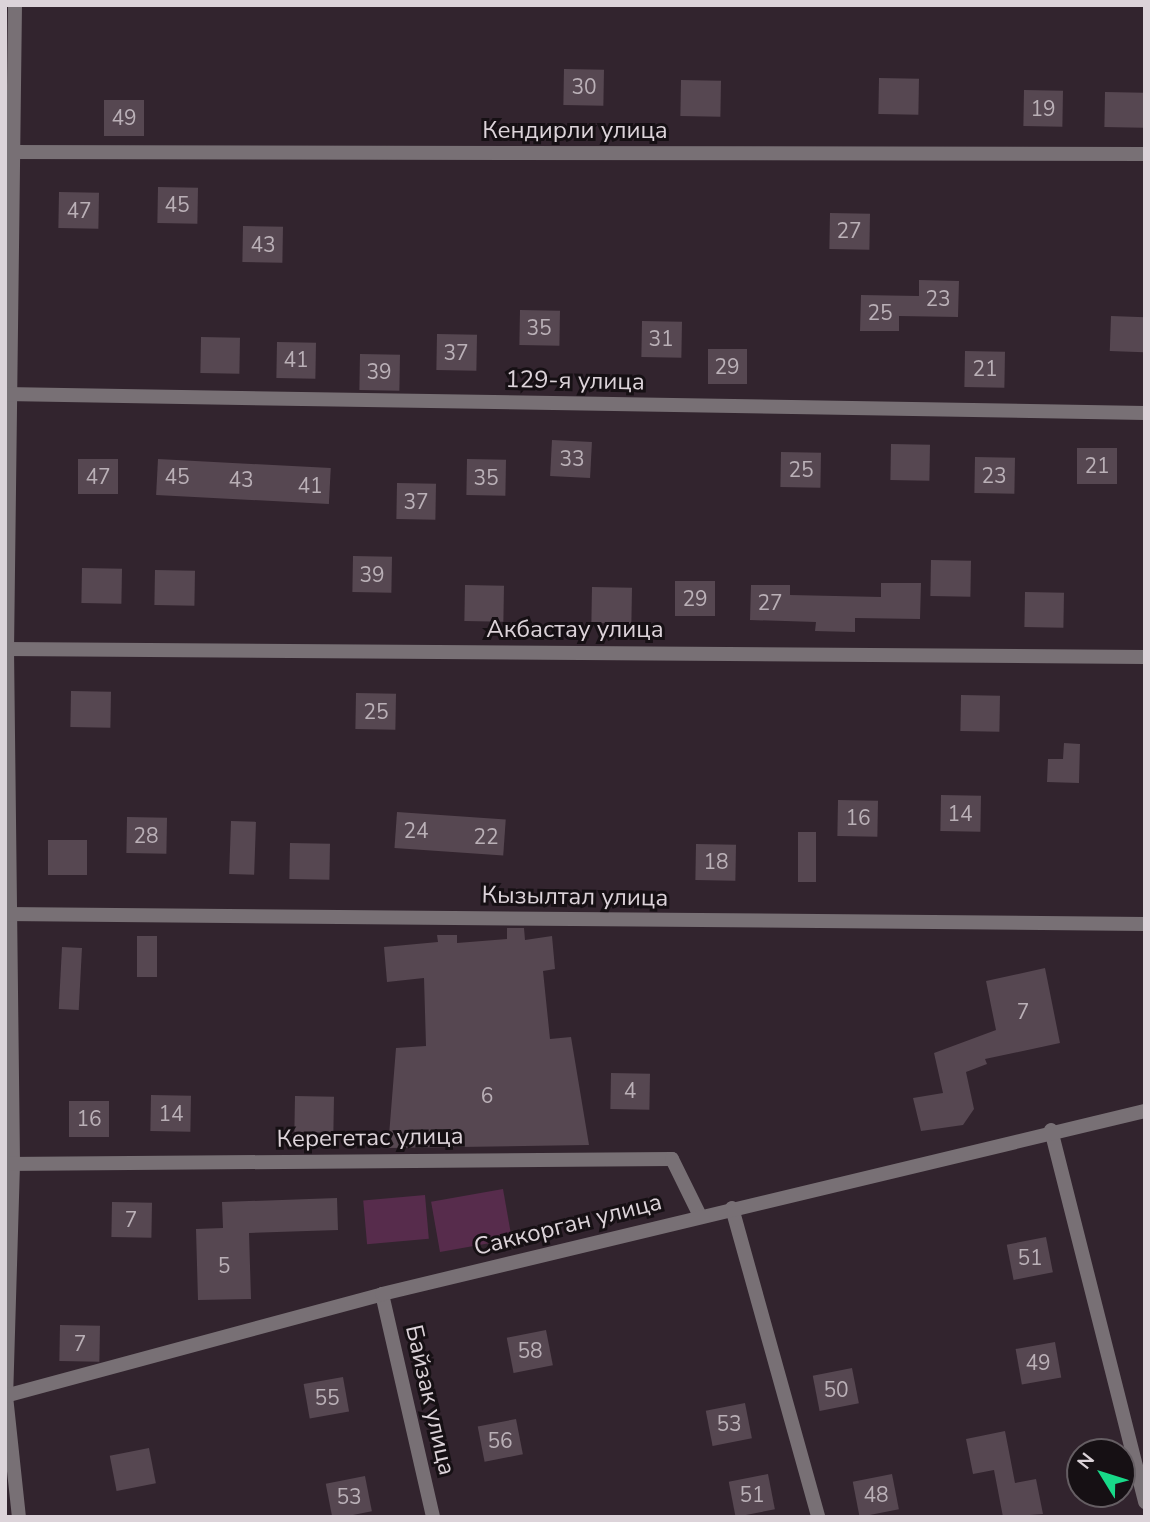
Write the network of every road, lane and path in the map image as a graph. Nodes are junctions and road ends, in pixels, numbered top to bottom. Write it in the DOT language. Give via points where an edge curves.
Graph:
graph roads {
  1 [pos="15,5"];
  2 [pos="8,152"];
  3 [pos="1145,154"];
  4 [pos="7,394"];
  5 [pos="1145,414"];
  6 [pos="6,649"];
  7 [pos="1145,657"];
  8 [pos="8,914"];
  9 [pos="1145,924"];
  10 [pos="1145,1111"];
  11 [pos="1051,1130"];
  12 [pos="9,1164"];
  13 [pos="732,1208"];
  14 [pos="700,1216"];
  15 [pos="382,1294"];
  16 [pos="6,1396"];
  17 [pos="1145,1502"];
  18 [pos="19,1517"];
  19 [pos="433,1517"];
  20 [pos="818,1517"];
  1 -- 2 [label="street"];
  2 -- 3 [label="street, Кендирли улица"];
  2 -- 4 [label="street"];
  4 -- 5 [label="street, 129-я улица"];
  4 -- 6 [label="street"];
  6 -- 7 [label="street, Акбастау улица"];
  6 -- 8 [label="street"];
  8 -- 9 [label="street, Кызылтал улица"];
  8 -- 12 [label="street"];
  10 -- 11 [label="street, Саккорган улица"];
  11 -- 13 [label="street, Саккорган улица"];
  11 -- 17 [label="street"];
  12 -- 14 [label="street, Керегетас улица" via="672,1159"];
  12 -- 16 [label="street"];
  13 -- 14 [label="street, Саккорган улица"];
  13 -- 20 [label="street"];
  14 -- 15 [label="street, Саккорган улица"];
  15 -- 16 [label="street, Саккорган улица"];
  15 -- 19 [label="street, Байзак улица"];
  16 -- 18 [label="street"];
}
